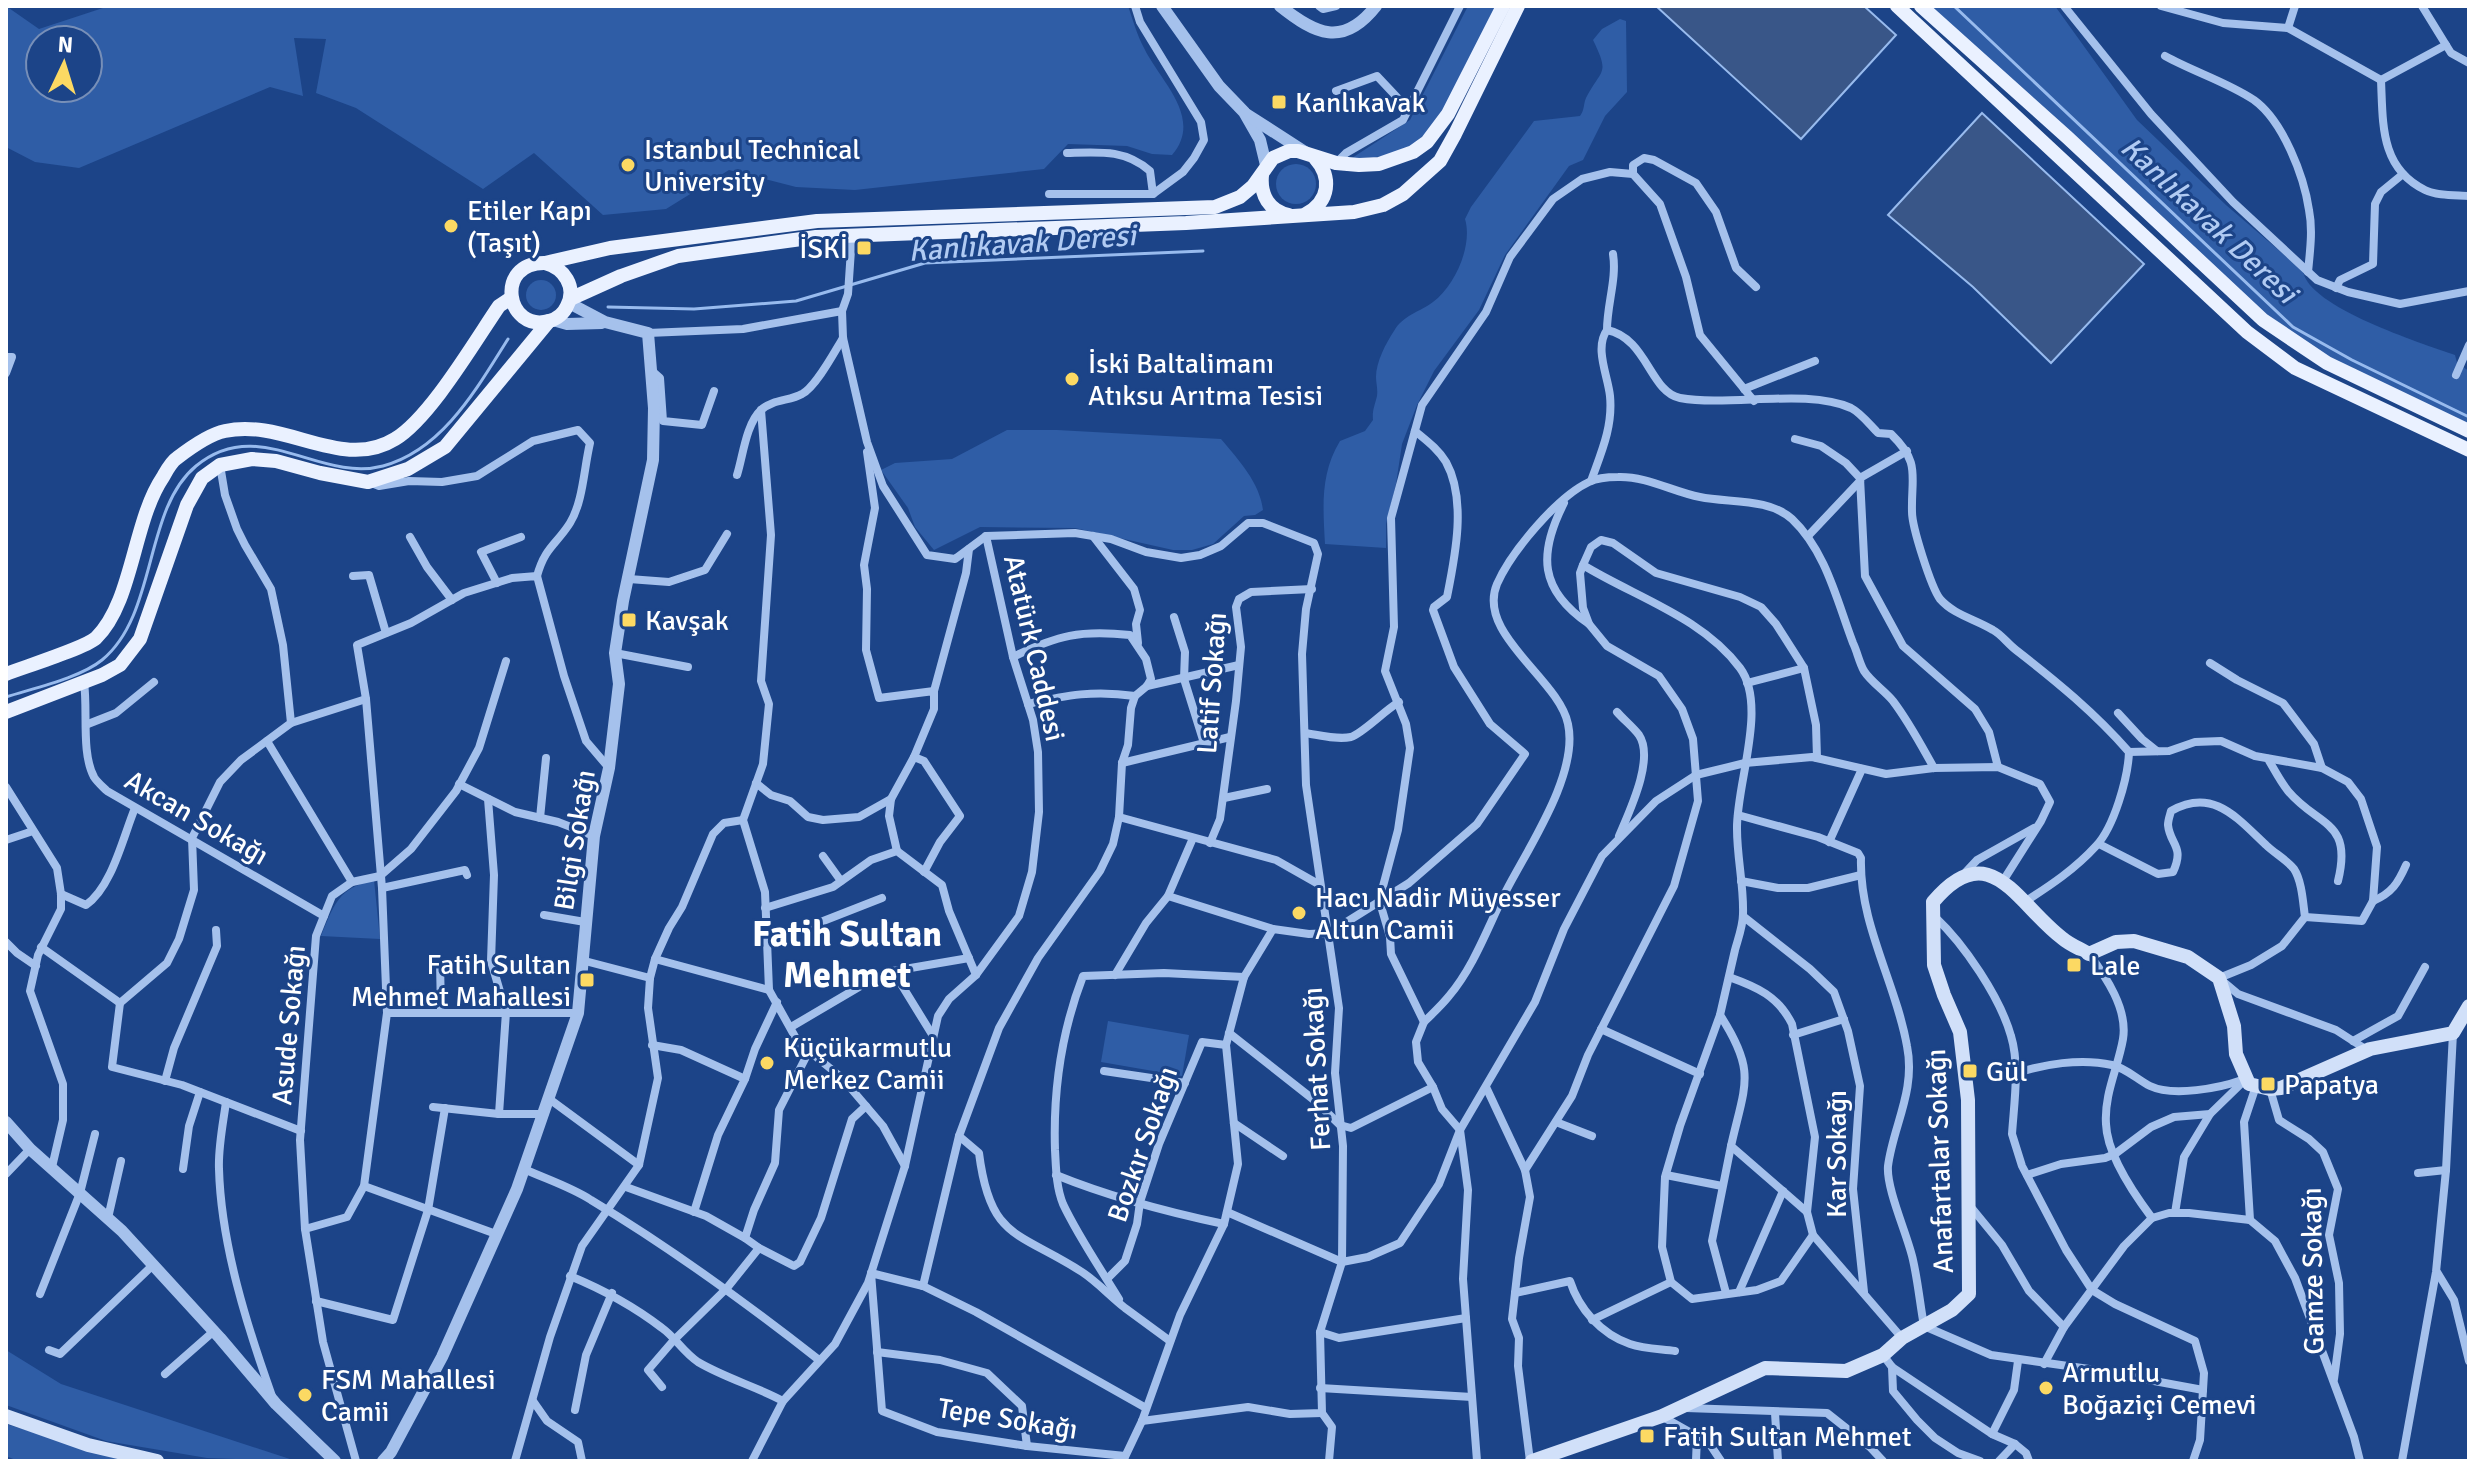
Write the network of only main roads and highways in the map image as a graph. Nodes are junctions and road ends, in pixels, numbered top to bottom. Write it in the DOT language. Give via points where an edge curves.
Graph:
graph roads {
  1 [pos="1503,6"];
  2 [pos="1518,6"];
  3 [pos="1897,6"];
  4 [pos="1921,6"];
  5 [pos="1311,156"];
  6 [pos="1264,170"];
  7 [pos="1300,215"];
  8 [pos="545,263"];
  9 [pos="511,298"];
  10 [pos="570,301"];
  11 [pos="551,321"];
  12 [pos="2469,431"];
  13 [pos="2469,450"];
  14 [pos="6,674"];
  15 [pos="6,712"];
  16 [pos="2469,1006"];
  17 [pos="6,1416"];
  18 [pos="157,1461"];
  19 [pos="1531,1461"];
  1 -- 5 [label="main road" via="1448,114 1427,142 1379,164 1336,163"];
  2 -- 7 [label="main road" via="1433,169 1403,194 1373,208"];
  3 -- 13 [label="main road" via="2247,332 2295,368"];
  4 -- 12 [label="main road" via="2263,320 2327,363"];
  5 -- 6 [label="main road" via="1280,153"];
  5 -- 7 [label="main road" via="1326,176 1327,187 1319,205"];
  6 -- 7 [label="main road" via="1261,184 1268,203 1275,210"];
  6 -- 8 [label="main road" via="1240,197 1215,207 817,221 610,248"];
  7 -- 10 [label="main road" via="816,237 678,256"];
  8 -- 9 [label="main road" via="521,270"];
  8 -- 10 [label="main road" via="568,279"];
  9 -- 11 [label="main road" via="522,316"];
  9 -- 14 [label="main road" via="499,306 421,415 396,439 364,451 330,448 260,428 223,431 174,460 152,493 119,597 94,640"];
  10 -- 11 [label="main road"];
  11 -- 15 [label="main road" via="445,447 408,469 368,482 276,461 220,465 202,478 187,505 140,639 120,665"];
  16 -- 19 [label="main road, Anafartalar Sokağı" via="2453,1033 2367,1050 2281,1088 2257,1084 2236,1054 2234,1026 2219,978 2188,957 2134,941 2116,942 2089,954 2062,938 2003,881 1976,873 1962,876 1933,902 1933,915 1934,965 1960,1032 1968,1100 1969,1294 1883,1355 1846,1371 1765,1368 1662,1416"];
  17 -- 18 [label="main road" via="88,1445"];
}
